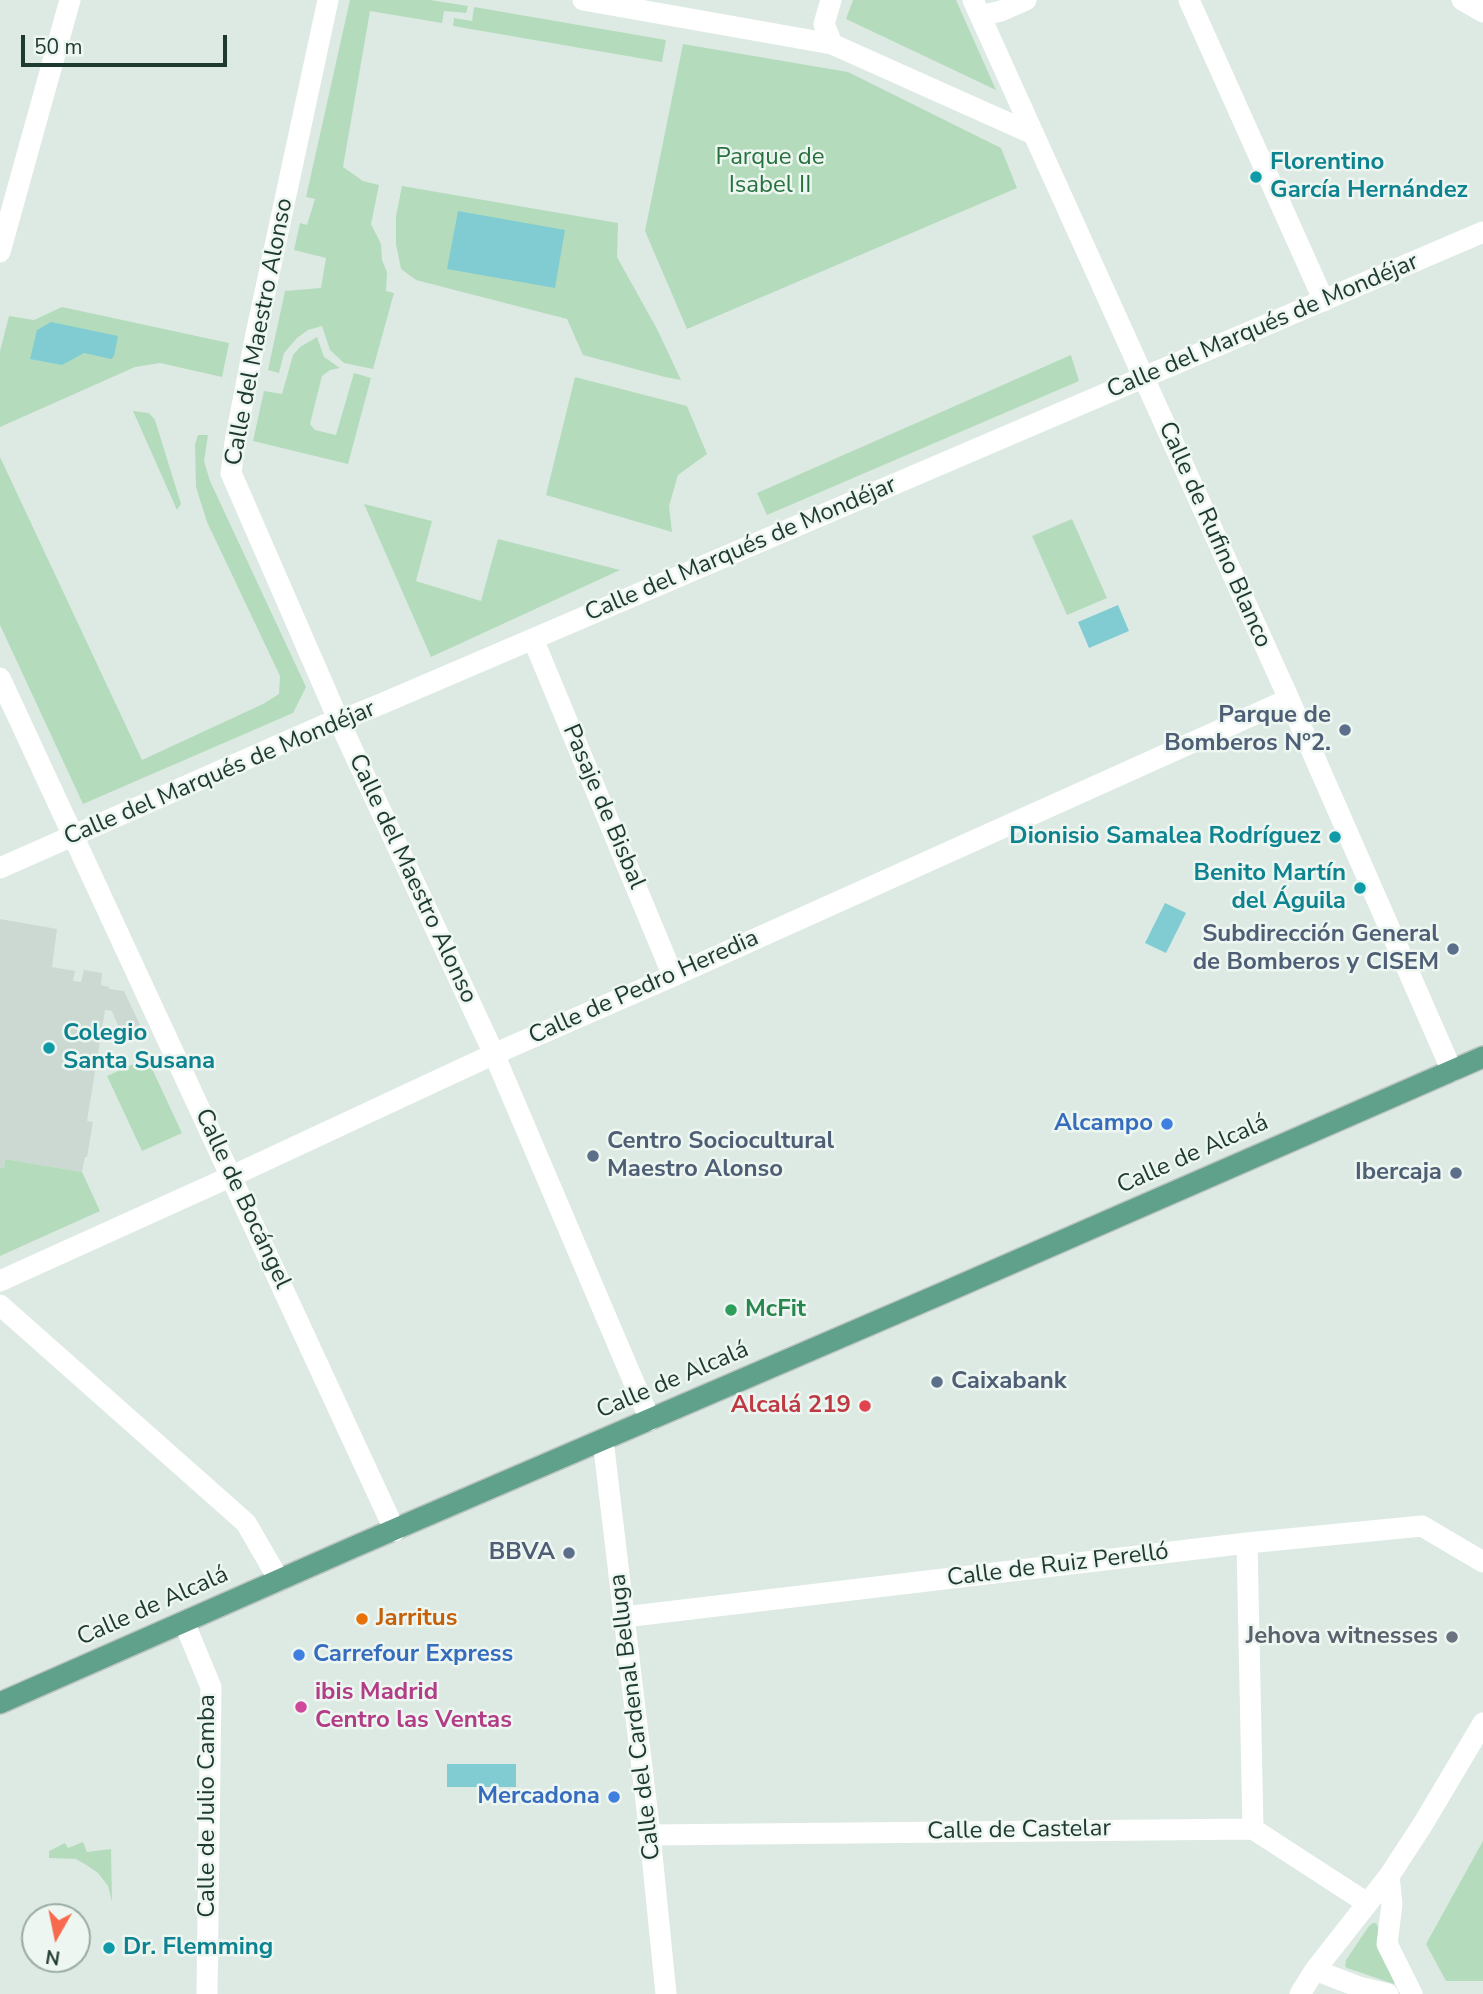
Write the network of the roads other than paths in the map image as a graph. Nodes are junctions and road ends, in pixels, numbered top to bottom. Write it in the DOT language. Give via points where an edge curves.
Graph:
graph roads {
  1 [pos="70,0"];
  2 [pos="328,0"];
  3 [pos="583,0"];
  4 [pos="831,0"];
  5 [pos="1026,0"];
  6 [pos="1189,0"];
  7 [pos="977,8"];
  8 [pos="832,44"];
  9 [pos="1033,134"];
  10 [pos="1483,232"];
  11 [pos="0,252"];
  12 [pos="1324,301"];
  13 [pos="1143,379"];
  14 [pos="533,639"];
  15 [pos="0,678"];
  16 [pos="1289,699"];
  17 [pos="339,721"];
  18 [pos="75,836"];
  19 [pos="0,868"];
  20 [pos="673,976"];
  21 [pos="494,1054"];
  22 [pos="1483,1057"];
  23 [pos="1452,1071"];
  24 [pos="232,1176"];
  25 [pos="0,1281"];
  26 [pos="0,1305"];
  27 [pos="650,1420"];
  28 [pos="603,1440"];
  29 [pos="395,1531"];
  30 [pos="1247,1543"];
  31 [pos="1483,1563"];
  32 [pos="279,1580"];
  33 [pos="624,1617"];
  34 [pos="184,1622"];
  35 [pos="0,1703"];
  36 [pos="1483,1723"];
  37 [pos="1253,1829"];
  38 [pos="650,1835"];
  39 [pos="1389,1876"];
  40 [pos="1367,1903"];
  41 [pos="1303,1986"];
  42 [pos="207,1994"];
  43 [pos="666,1994"];
  44 [pos="1388,1994"];
  45 [pos="1412,1994"];
  1 -- 11 [label="street"];
  2 -- 17 [label="street, Calle del Maestro Alonso" via="231,472"];
  3 -- 8 [label="street"];
  4 -- 8 [label="street" via="824,24"];
  5 -- 7 [label="street" via="1001,11"];
  6 -- 12 [label="street"];
  7 -- 9 [label="street, Calle de Rufino Blanco"];
  8 -- 9 [label="street"];
  9 -- 13 [label="street, Calle de Rufino Blanco"];
  10 -- 12 [label="street, Calle del Marqués de Mondéjar"];
  12 -- 13 [label="street, Calle del Marqués de Mondéjar"];
  13 -- 14 [label="street, Calle del Marqués de Mondéjar"];
  13 -- 16 [label="street, Calle de Rufino Blanco"];
  14 -- 17 [label="street, Calle del Marqués de Mondéjar"];
  14 -- 20 [label="street, Pasaje de Bisbal"];
  15 -- 18 [label="street, Calle de Bocángel"];
  16 -- 20 [label="street, Calle de Pedro Heredia"];
  16 -- 23 [label="street, Calle de Rufino Blanco"];
  17 -- 18 [label="street, Calle del Marqués de Mondéjar"];
  17 -- 21 [label="street, Calle del Maestro Alonso"];
  18 -- 19 [label="street, Calle del Marqués de Mondéjar"];
  18 -- 24 [label="street, Calle de Bocángel"];
  20 -- 21 [label="street, Calle de Pedro Heredia"];
  21 -- 24 [label="street, Calle de Pedro Heredia"];
  21 -- 27 [label="street, Calle del Maestro Alonso"];
  22 -- 23 [label="main road, Calle de Alcalá"];
  23 -- 27 [label="main road, Calle de Alcalá"];
  24 -- 25 [label="street, Calle de Pedro Heredia"];
  24 -- 29 [label="street, Calle de Bocángel"];
  26 -- 32 [label="street" via="246,1523"];
  27 -- 28 [label="main road, Calle de Alcalá"];
  28 -- 29 [label="main road, Calle de Alcalá"];
  28 -- 33 [label="street, Calle del Cardenal Belluga"];
  29 -- 32 [label="main road, Calle de Alcalá"];
  30 -- 31 [label="street, Calle de Ruiz Perelló" via="1422,1526"];
  30 -- 33 [label="street, Calle de Ruiz Perelló"];
  30 -- 37 [label="street"];
  32 -- 34 [label="main road, Calle de Alcalá"];
  33 -- 38 [label="street, Calle del Cardenal Belluga"];
  34 -- 35 [label="main road, Calle de Alcalá"];
  34 -- 42 [label="street, Calle de Julio Camba" via="211,1687"];
  36 -- 39 [label="street"];
  37 -- 38 [label="street, Calle de Castelar"];
  37 -- 40 [label="street"];
  38 -- 43 [label="street, Calle del Cardenal Belluga"];
  39 -- 40 [label="street"];
  39 -- 45 [label="street" via="1392,1904 1387,1944"];
  40 -- 41 [label="street"];
  41 -- 44 [label="street" via="1359,1987"];
}
